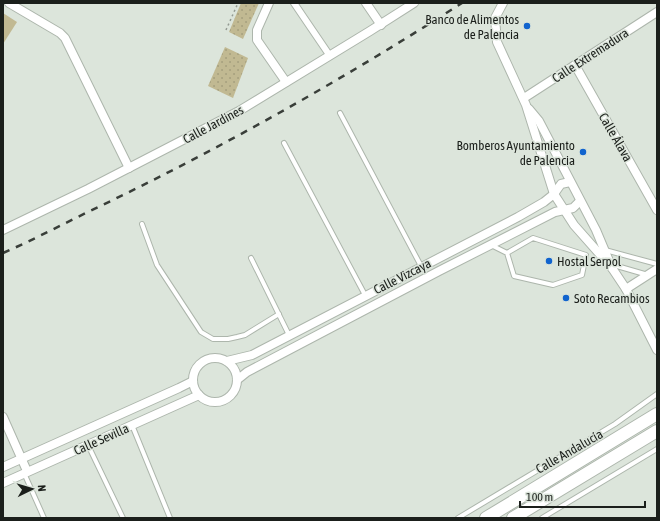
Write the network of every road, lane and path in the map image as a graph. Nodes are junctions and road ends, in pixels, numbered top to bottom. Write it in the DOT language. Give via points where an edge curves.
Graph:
graph roads {
  1 [pos="9,3"];
  2 [pos="238,3"];
  3 [pos="269,3"];
  4 [pos="294,3"];
  5 [pos="366,3"];
  6 [pos="414,3"];
  7 [pos="503,3"];
  8 [pos="657,12"];
  9 [pos="380,25"];
  10 [pos="226,30"];
  11 [pos="330,56"];
  12 [pos="575,65"];
  13 [pos="286,82"];
  14 [pos="525,102"];
  15 [pos="340,113"];
  16 [pos="284,143"];
  17 [pos="129,168"];
  18 [pos="570,182"];
  19 [pos="554,194"];
  20 [pos="580,201"];
  21 [pos="563,210"];
  22 [pos="657,210"];
  23 [pos="142,224"];
  24 [pos="3,230"];
  25 [pos="490,245"];
  26 [pos="601,251"];
  27 [pos="506,253"];
  28 [pos="586,255"];
  29 [pos="251,258"];
  30 [pos="657,264"];
  31 [pos="421,266"];
  32 [pos="611,266"];
  33 [pos="657,270"];
  34 [pos="648,275"];
  35 [pos="626,289"];
  36 [pos="365,295"];
  37 [pos="368,308"];
  38 [pos="279,314"];
  39 [pos="290,335"];
  40 [pos="657,350"];
  41 [pos="228,361"];
  42 [pos="237,380"];
  43 [pos="193,381"];
  44 [pos="657,394"];
  45 [pos="199,396"];
  46 [pos="657,414"];
  47 [pos="3,417"];
  48 [pos="132,425"];
  49 [pos="657,432"];
  50 [pos="87,445"];
  51 [pos="657,449"];
  52 [pos="22,459"];
  53 [pos="3,467"];
  54 [pos="26,472"];
  55 [pos="3,483"];
  56 [pos="44,518"];
  57 [pos="122,518"];
  58 [pos="170,518"];
  59 [pos="458,518"];
  60 [pos="486,518"];
  61 [pos="513,518"];
  62 [pos="542,518"];
  1 -- 17 [label="street" via="65,38"];
  2 -- 10 [label="path"];
  3 -- 13 [label="street" via="257,30 257,40"];
  4 -- 11 [label="street"];
  5 -- 9 [label="street"];
  6 -- 9 [label="street, Calle Jardines"];
  7 -- 14 [label="street" via="495,18 497,42"];
  8 -- 12 [label="street, Calle Extremadura"];
  9 -- 11 [label="street, Calle Jardines"];
  11 -- 13 [label="street, Calle Jardines"];
  12 -- 14 [label="street, Calle Extremadura"];
  12 -- 22 [label="street, Calle Álava"];
  13 -- 17 [label="street, Calle Jardines" via="238,111"];
  14 -- 18 [label="street" via="539,121"];
  14 -- 19 [label="street"];
  15 -- 31 [label="lane"];
  16 -- 36 [label="lane"];
  17 -- 24 [label="street, Calle Jardines"];
  18 -- 19 [label="street, Calle Vizcaya" via="561,184"];
  18 -- 20 [label="street"];
  19 -- 21 [label="street"];
  19 -- 31 [label="street, Calle Vizcaya" via="518,217"];
  20 -- 21 [label="street, Calle Vizcaya" via="573,208"];
  20 -- 26 [label="street" via="596,230"];
  21 -- 25 [label="street, Calle Vizcaya"];
  21 -- 26 [label="street" via="574,225"];
  23 -- 38 [label="lane" via="157,265 201,332 213,339 237,337 245,335"];
  25 -- 27 [label="lane"];
  25 -- 37 [label="street, Calle Vizcaya"];
  26 -- 28 [label="lane"];
  26 -- 30 [label="lane"];
  26 -- 32 [label="street"];
  27 -- 28 [label="lane" via="533,238"];
  27 -- 28 [label="lane" via="514,276 553,285 582,275"];
  29 -- 38 [label="lane"];
  31 -- 36 [label="street, Calle Vizcaya"];
  32 -- 34 [label="lane"];
  32 -- 35 [label="street"];
  33 -- 34 [label="street"];
  34 -- 35 [label="street"];
  35 -- 40 [label="street"];
  36 -- 37 [label="street"];
  36 -- 39 [label="street, Calle Vizcaya"];
  37 -- 42 [label="street, Calle Vizcaya" via="247,372"];
  38 -- 39 [label="lane"];
  39 -- 41 [label="street, Calle Vizcaya" via="252,354"];
  41 -- 42 [label="street" via="235,370"];
  41 -- 43 [label="street" via="217,357 205,360 195,370"];
  42 -- 45 [label="street" via="233,392 222,401 208,401"];
  43 -- 45 [label="street"];
  43 -- 52 [label="street, Calle Sevilla"];
  44 -- 59 [label="lane, Calle Andalucía" via="615,424"];
  45 -- 48 [label="street, Calle Sevilla"];
  46 -- 60 [label="main road, Calle Andalucía"];
  47 -- 52 [label="street"];
  48 -- 50 [label="street, Calle Sevilla"];
  48 -- 58 [label="lane"];
  49 -- 61 [label="main road"];
  50 -- 54 [label="street, Calle Sevilla"];
  50 -- 57 [label="lane"];
  51 -- 62 [label="lane"];
  52 -- 53 [label="street, Calle Sevilla"];
  52 -- 54 [label="street"];
  54 -- 55 [label="street, Calle Sevilla"];
  54 -- 56 [label="lane"];
}
